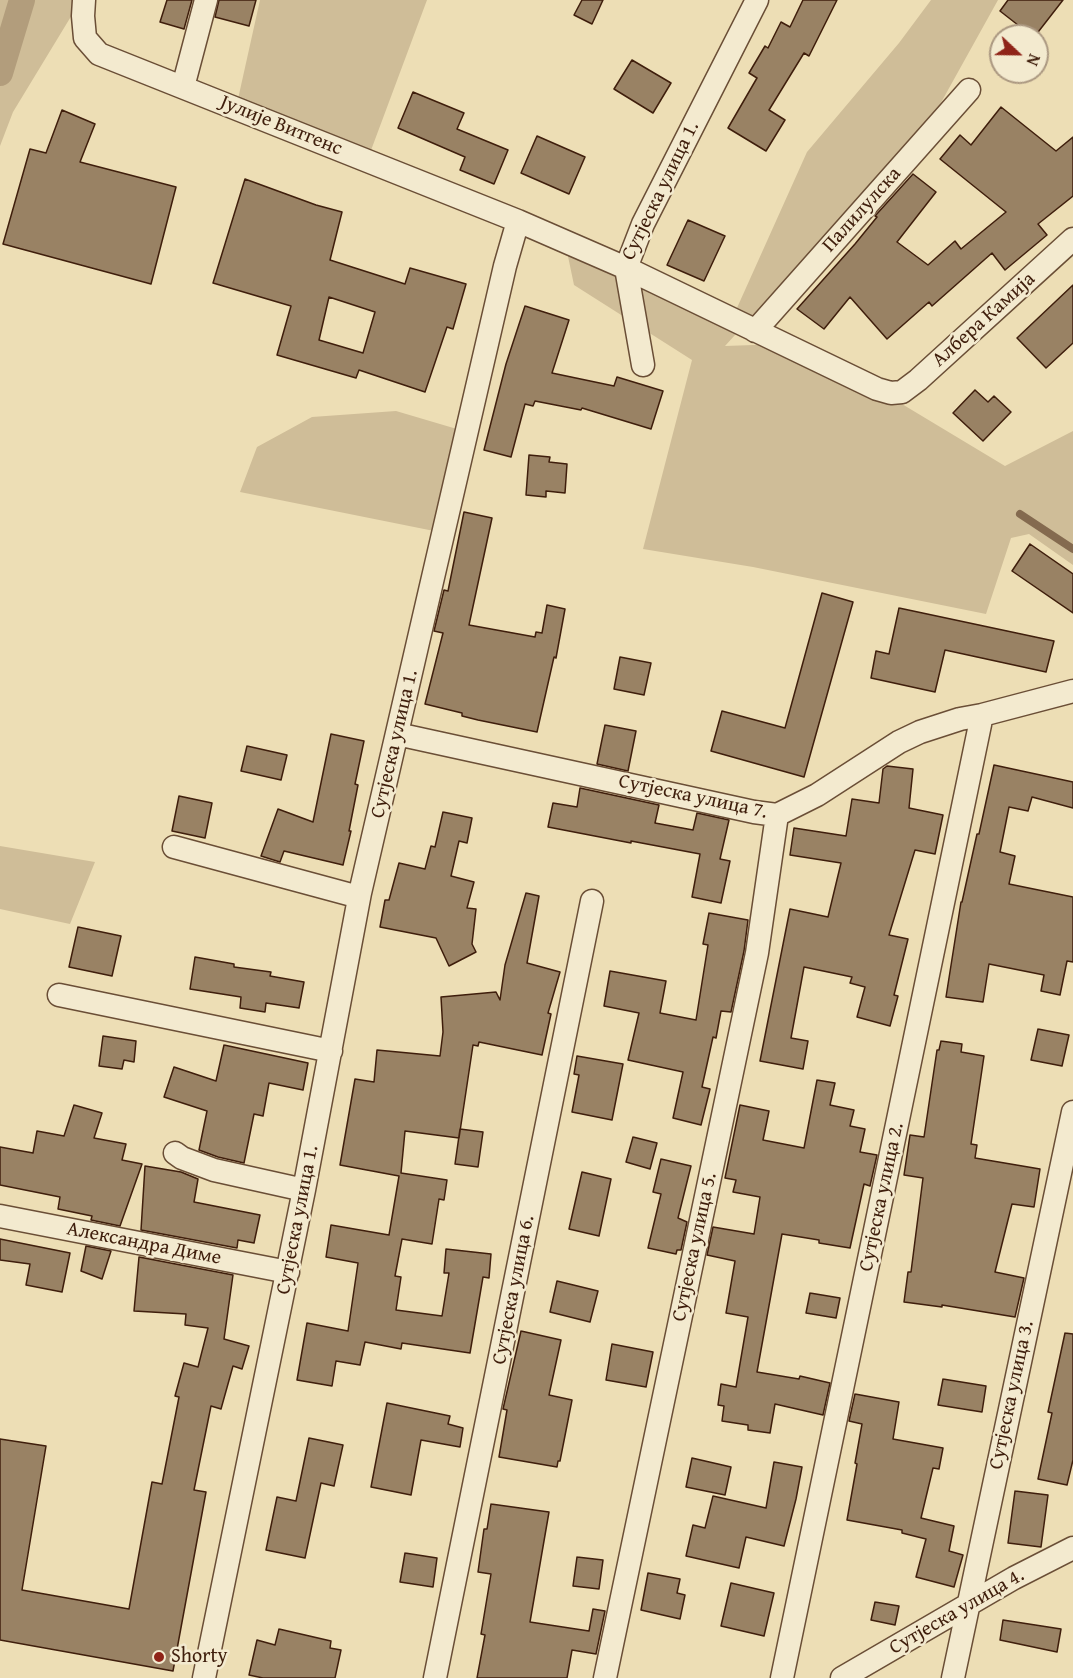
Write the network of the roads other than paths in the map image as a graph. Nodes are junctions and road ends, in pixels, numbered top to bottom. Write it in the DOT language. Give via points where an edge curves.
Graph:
graph roads {
  1 [pos="84,0"];
  2 [pos="206,0"];
  3 [pos="757,0"];
  4 [pos="183,87"];
  5 [pos="969,90"];
  6 [pos="518,221"];
  7 [pos="1073,239"];
  8 [pos="626,268"];
  9 [pos="756,331"];
  10 [pos="643,365"];
  11 [pos="1073,691"];
  12 [pos="982,716"];
  13 [pos="397,734"];
  14 [pos="777,815"];
  15 [pos="174,847"];
  16 [pos="359,897"];
  17 [pos="592,901"];
  18 [pos="58,995"];
  19 [pos="331,1051"];
  20 [pos="1073,1112"];
  21 [pos="175,1153"];
  22 [pos="304,1190"];
  23 [pos="0,1216"];
  24 [pos="288,1272"];
  25 [pos="1073,1548"];
  26 [pos="967,1605"];
  27 [pos="204,1678"];
  28 [pos="435,1678"];
  29 [pos="605,1678"];
  30 [pos="782,1678"];
  31 [pos="842,1678"];
  32 [pos="952,1678"];
  1 -- 4 [label="street, Јулије Витгенс" via="85,38 99,54"];
  2 -- 4 [label="street"];
  3 -- 8 [label="street, Сутјеска улица 1." via="644,224"];
  4 -- 6 [label="street, Јулије Витгенс"];
  5 -- 9 [label="street, Палилулска"];
  6 -- 8 [label="street, Сутјеска улица 1."];
  6 -- 13 [label="street, Сутјеска улица 1."];
  7 -- 9 [label="street, Албера Камија" via="902,392 877,389"];
  8 -- 9 [label="street"];
  8 -- 10 [label="street"];
  11 -- 12 [label="street, Сутјеска улица 7."];
  12 -- 14 [label="street, Сутјеска улица 7." via="960,719 899,742 817,795"];
  12 -- 30 [label="street, Сутјеска улица 2."];
  13 -- 14 [label="street, Сутјеска улица 7."];
  13 -- 16 [label="street, Сутјеска улица 1."];
  14 -- 29 [label="street, Сутјеска улица 5." via="757,953"];
  15 -- 16 [label="street"];
  16 -- 19 [label="street, Сутјеска улица 1."];
  17 -- 28 [label="street, Сутјеска улица 6."];
  18 -- 19 [label="street"];
  19 -- 22 [label="street, Сутјеска улица 1."];
  20 -- 26 [label="street, Сутјеска улица 3."];
  21 -- 22 [label="street" via="214,1170"];
  22 -- 24 [label="street, Сутјеска улица 1."];
  23 -- 24 [label="street, Александра Диме"];
  24 -- 27 [label="street, Сутјеска улица 1."];
  25 -- 26 [label="street, Сутјеска улица 4."];
  26 -- 31 [label="street, Сутјеска улица 4."];
  26 -- 32 [label="street, Сутјеска улица 3."];
}
